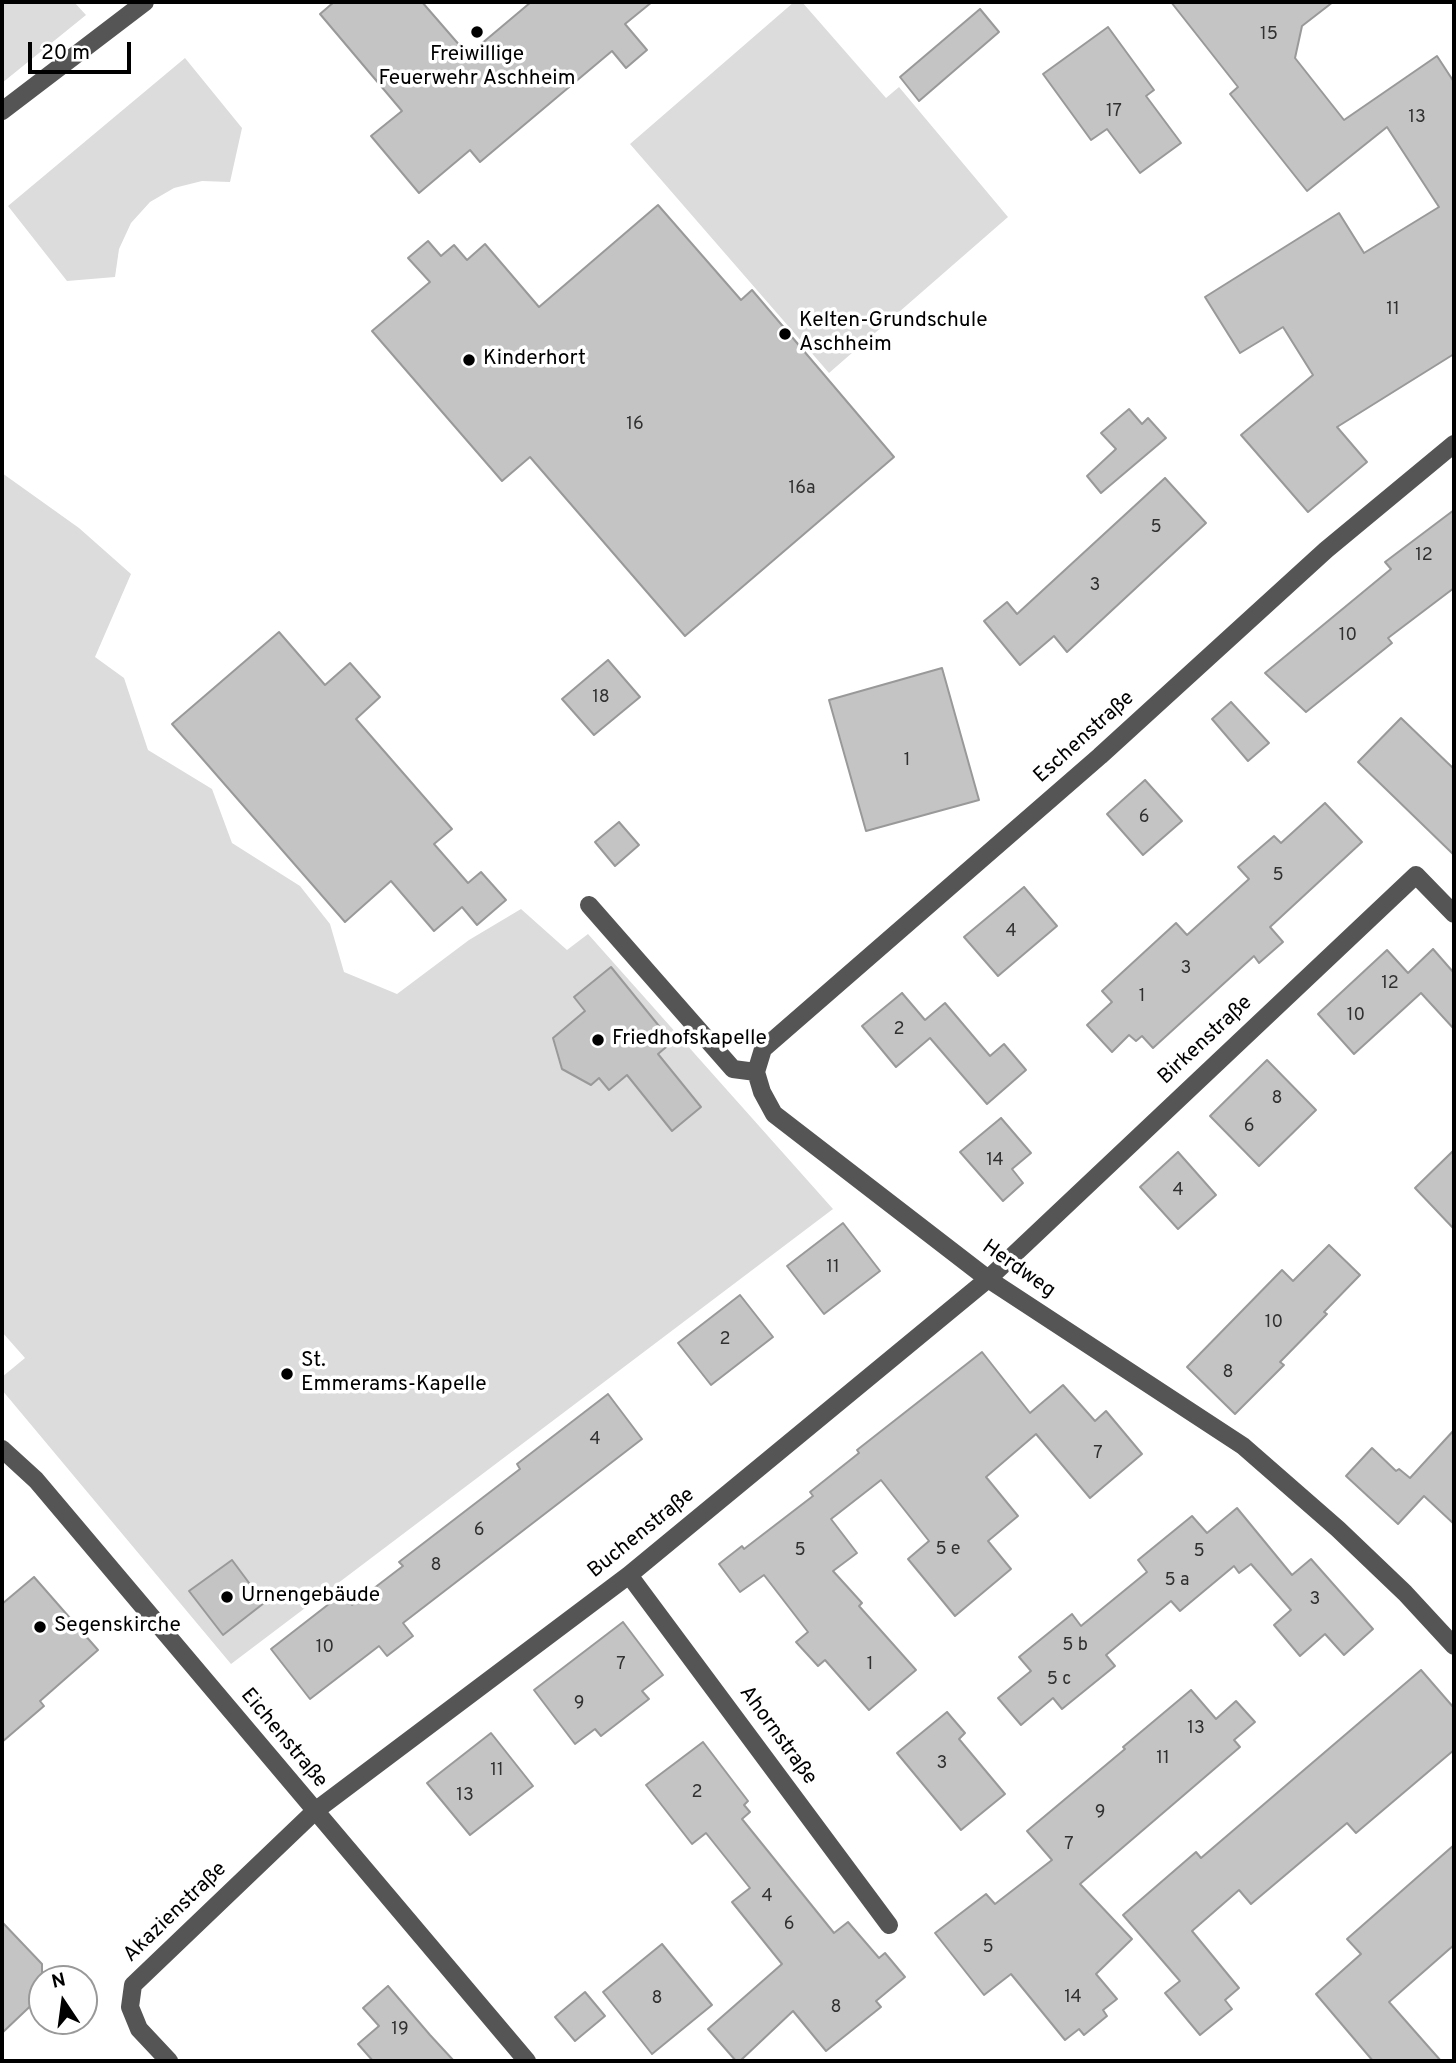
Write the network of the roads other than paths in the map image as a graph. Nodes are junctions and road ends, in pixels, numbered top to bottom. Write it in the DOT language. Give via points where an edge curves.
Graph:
graph roads {
  1 [pos="145,2"];
  2 [pos="2,111"];
  3 [pos="1454,444"];
  4 [pos="589,905"];
  5 [pos="1454,914"];
  6 [pos="756,1072"];
  7 [pos="988,1279"];
  8 [pos="3,1453"];
  9 [pos="629,1575"];
  10 [pos="1454,1646"];
  11 [pos="315,1811"];
  12 [pos="889,1925"];
  13 [pos="169,2061"];
  14 [pos="527,2061"];
  1 -- 2 [label="street"];
  3 -- 6 [label="street, Eschenstraße" via="1326,550 1091,764 763,1049"];
  4 -- 6 [label="street" via="733,1069"];
  5 -- 7 [label="street, Birkenstraße" via="1416,875"];
  6 -- 7 [label="street, Herdweg" via="774,1114"];
  7 -- 9 [label="street, Buchenstraße"];
  7 -- 10 [label="street, Herdweg" via="1243,1446 1338,1529"];
  8 -- 11 [label="street, Eichenstraße" via="36,1480"];
  9 -- 11 [label="street, Buchenstraße"];
  9 -- 12 [label="street, Ahornstraße"];
  11 -- 13 [label="street, Akazienstraße" via="133,1985 130,2007 139,2029"];
  11 -- 14 [label="street, Eichenstraße"];
}
